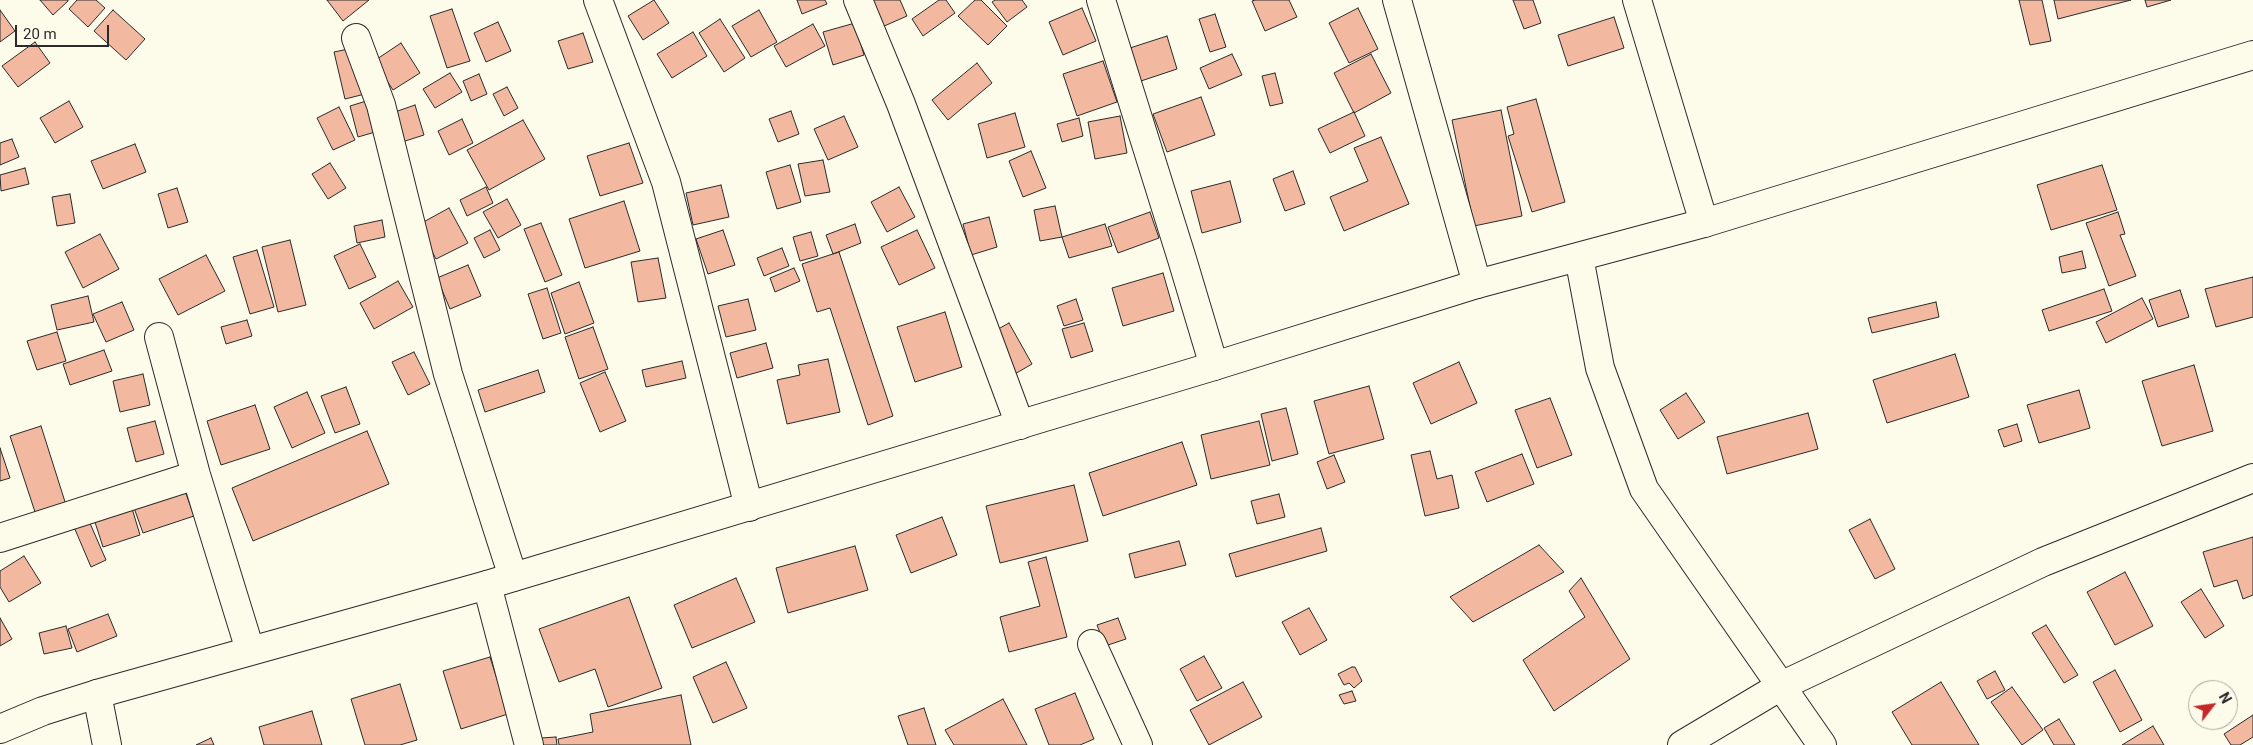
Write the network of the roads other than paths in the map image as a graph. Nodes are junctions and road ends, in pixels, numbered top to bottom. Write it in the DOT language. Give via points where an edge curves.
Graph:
graph roads {
  1 [pos="598,0"];
  2 [pos="858,0"];
  3 [pos="1101,0"];
  4 [pos="1397,0"];
  5 [pos="1637,0"];
  6 [pos="356,38"];
  7 [pos="2253,55"];
  8 [pos="1704,223"];
  9 [pos="1579,258"];
  10 [pos="1477,284"];
  11 [pos="159,336"];
  12 [pos="1214,366"];
  13 [pos="1020,425"];
  14 [pos="196,475"];
  15 [pos="2253,478"];
  16 [pos="749,507"];
  17 [pos="0,538"];
  18 [pos="513,577"];
  19 [pos="487,585"];
  20 [pos="1092,644"];
  21 [pos="250,650"];
  22 [pos="1780,686"];
  23 [pos="97,694"];
  24 [pos="0,729"];
  25 [pos="107,745"];
  26 [pos="529,745"];
  27 [pos="1138,745"];
  28 [pos="1682,745"];
  29 [pos="1822,745"];
  1 -- 16 [label="street" via="666,182"];
  2 -- 13 [label="street" via="901,104"];
  3 -- 12 [label="street"];
  4 -- 10 [label="street"];
  5 -- 8 [label="street"];
  6 -- 18 [label="street" via="381,105 448,374"];
  7 -- 8 [label="street"];
  8 -- 9 [label="street"];
  9 -- 10 [label="street"];
  9 -- 22 [label="street" via="1600,368 1644,489"];
  10 -- 12 [label="street"];
  11 -- 14 [label="street"];
  12 -- 13 [label="street"];
  13 -- 16 [label="street"];
  14 -- 17 [label="street"];
  14 -- 21 [label="street"];
  15 -- 22 [label="street" via="2043,562"];
  16 -- 18 [label="street"];
  18 -- 19 [label="street"];
  19 -- 21 [label="street"];
  19 -- 26 [label="street"];
  20 -- 27 [label="street"];
  21 -- 23 [label="street"];
  22 -- 28 [label="street"];
  22 -- 29 [label="street"];
  23 -- 24 [label="street"];
  23 -- 25 [label="street"];
}
